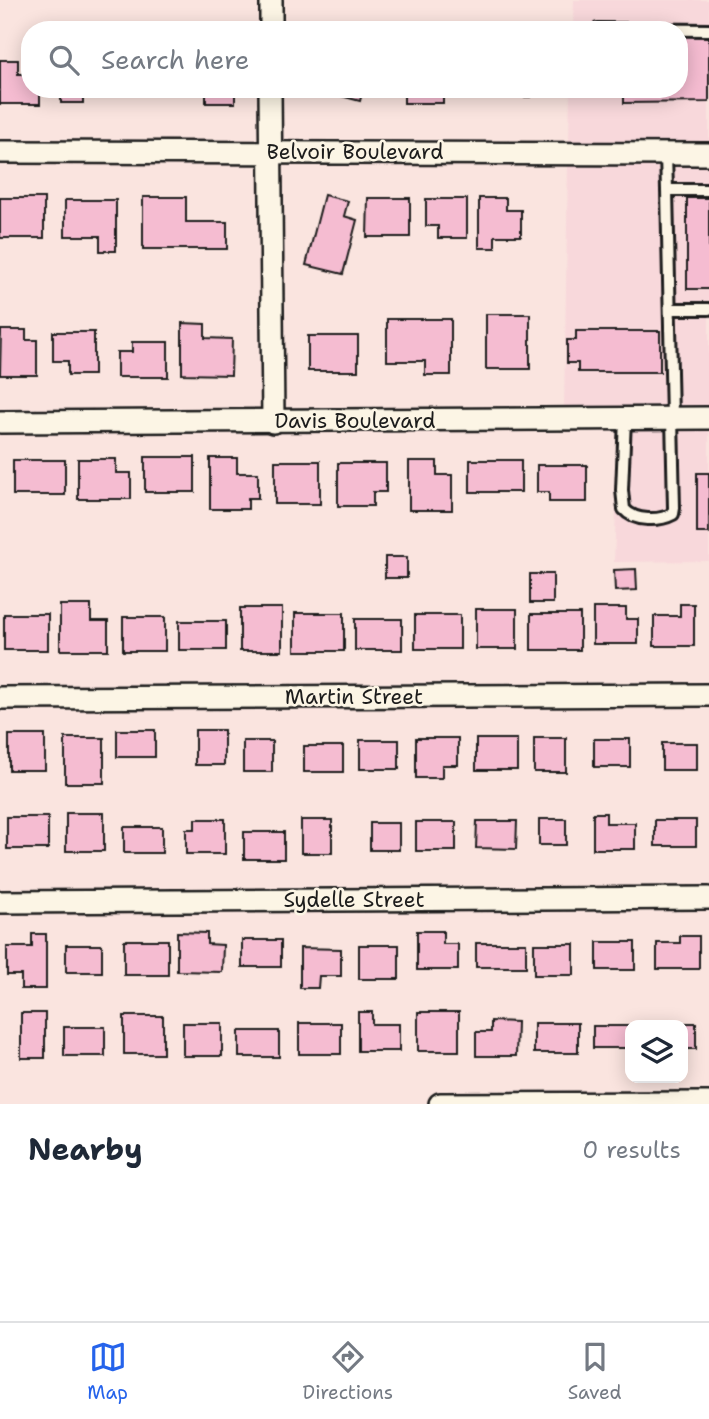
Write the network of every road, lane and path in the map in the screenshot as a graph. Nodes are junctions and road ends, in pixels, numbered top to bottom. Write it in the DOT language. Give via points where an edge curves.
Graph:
graph roads {
  1 [pos="271,0"];
  2 [pos="271,21"];
  3 [pos="688,30"];
  4 [pos="709,30"];
  5 [pos="270,98"];
  6 [pos="270,151"];
  7 [pos="0,152"];
  8 [pos="666,154"];
  9 [pos="709,154"];
  10 [pos="667,190"];
  11 [pos="709,190"];
  12 [pos="670,309"];
  13 [pos="709,309"];
  14 [pos="709,418"];
  15 [pos="625,419"];
  16 [pos="672,419"];
  17 [pos="0,422"];
  18 [pos="273,422"];
  19 [pos="709,695"];
  20 [pos="0,698"];
  21 [pos="709,898"];
  22 [pos="0,902"];
  23 [pos="709,1103"];
  24 [pos="440,1104"];
  1 -- 2 [label="street"];
  3 -- 4 [label="lane"];
  5 -- 6 [label="street"];
  6 -- 7 [label="street, Belvoir Boulevard"];
  6 -- 8 [label="street, Belvoir Boulevard"];
  6 -- 18 [label="street"];
  8 -- 9 [label="street, Belvoir Boulevard"];
  8 -- 10 [label="lane"];
  10 -- 11 [label="lane"];
  10 -- 12 [label="lane"];
  12 -- 13 [label="lane"];
  12 -- 16 [label="lane"];
  14 -- 16 [label="street, Davis Boulevard"];
  15 -- 16 [label="street, Davis Boulevard"];
  15 -- 16 [label="lane" via="623,502 629,515 646,519 673,513"];
  15 -- 18 [label="street, Davis Boulevard"];
  17 -- 18 [label="street, Davis Boulevard"];
  19 -- 20 [label="street, Martin Street"];
  21 -- 22 [label="street, Sydelle Street"];
  23 -- 24 [label="street"];
}
